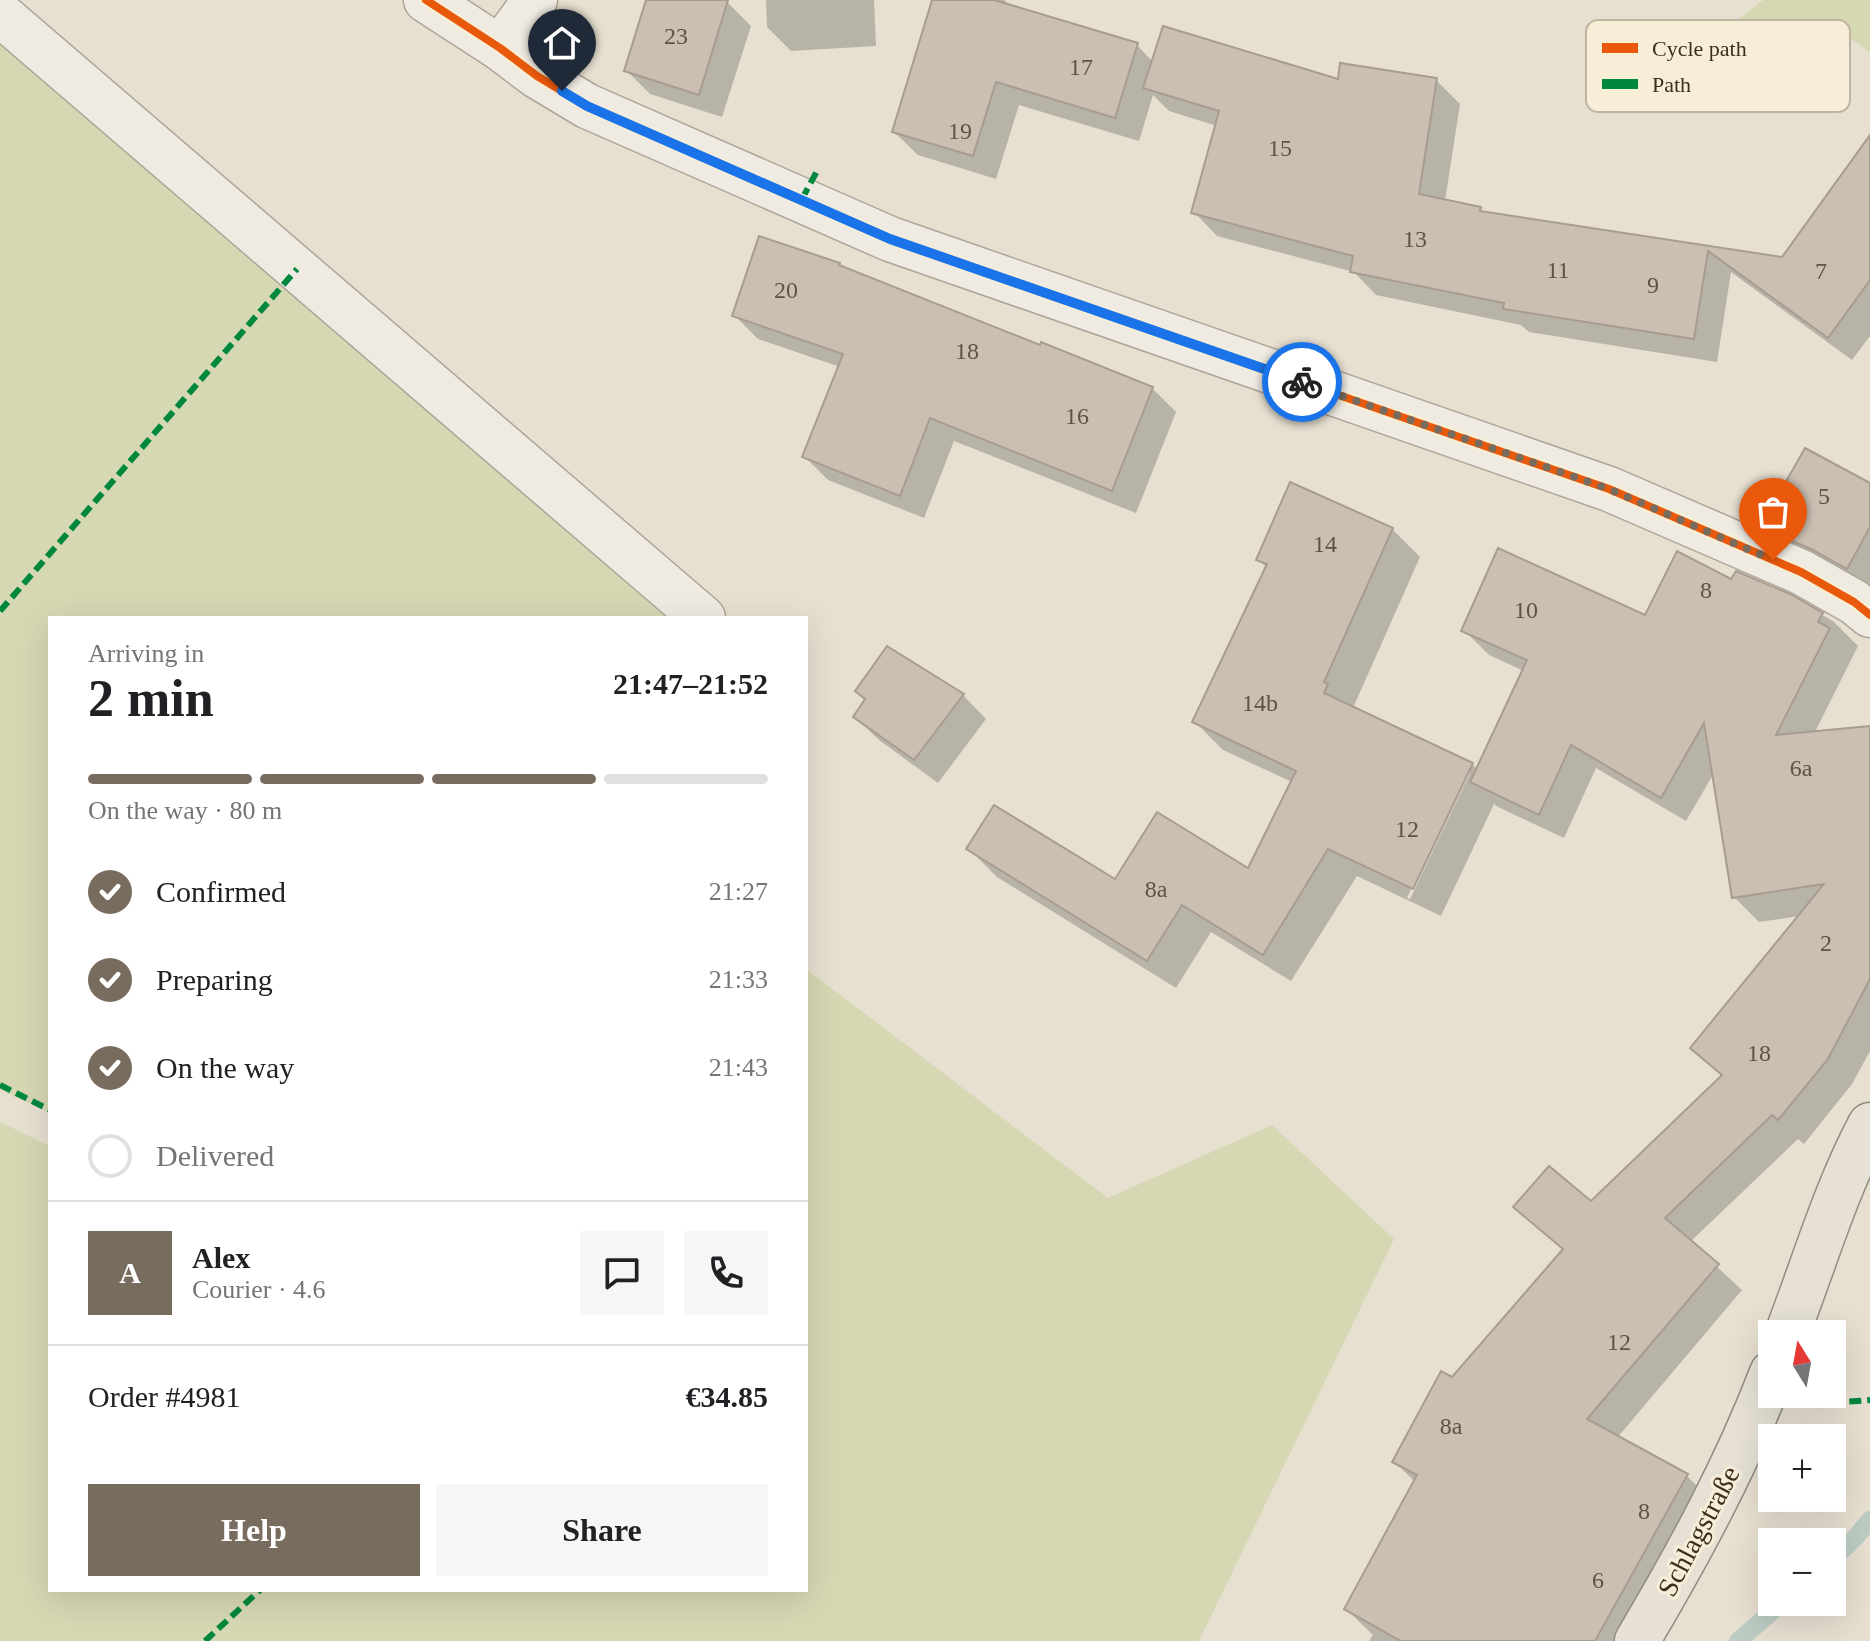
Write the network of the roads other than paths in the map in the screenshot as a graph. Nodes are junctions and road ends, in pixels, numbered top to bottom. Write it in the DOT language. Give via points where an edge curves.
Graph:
graph roads {
  1 [pos="426,0"];
  2 [pos="535,0"];
  3 [pos="0,14"];
  4 [pos="500,48"];
  5 [pos="1870,615"];
  6 [pos="701,616"];
  7 [pos="1870,1125"];
  8 [pos="1792,1320"];
  9 [pos="1759,1408"];
  10 [pos="1637,1641"];
  1 -- 4 [label="street"];
  2 -- 4 [label="street"];
  3 -- 6 [label="street"];
  4 -- 5 [label="street" via="587,106 890,239 1609,489 1801,572"];
  7 -- 8 [label="main road"];
  9 -- 10 [label="main road, Schlagstraße" via="1713,1506"];
}
